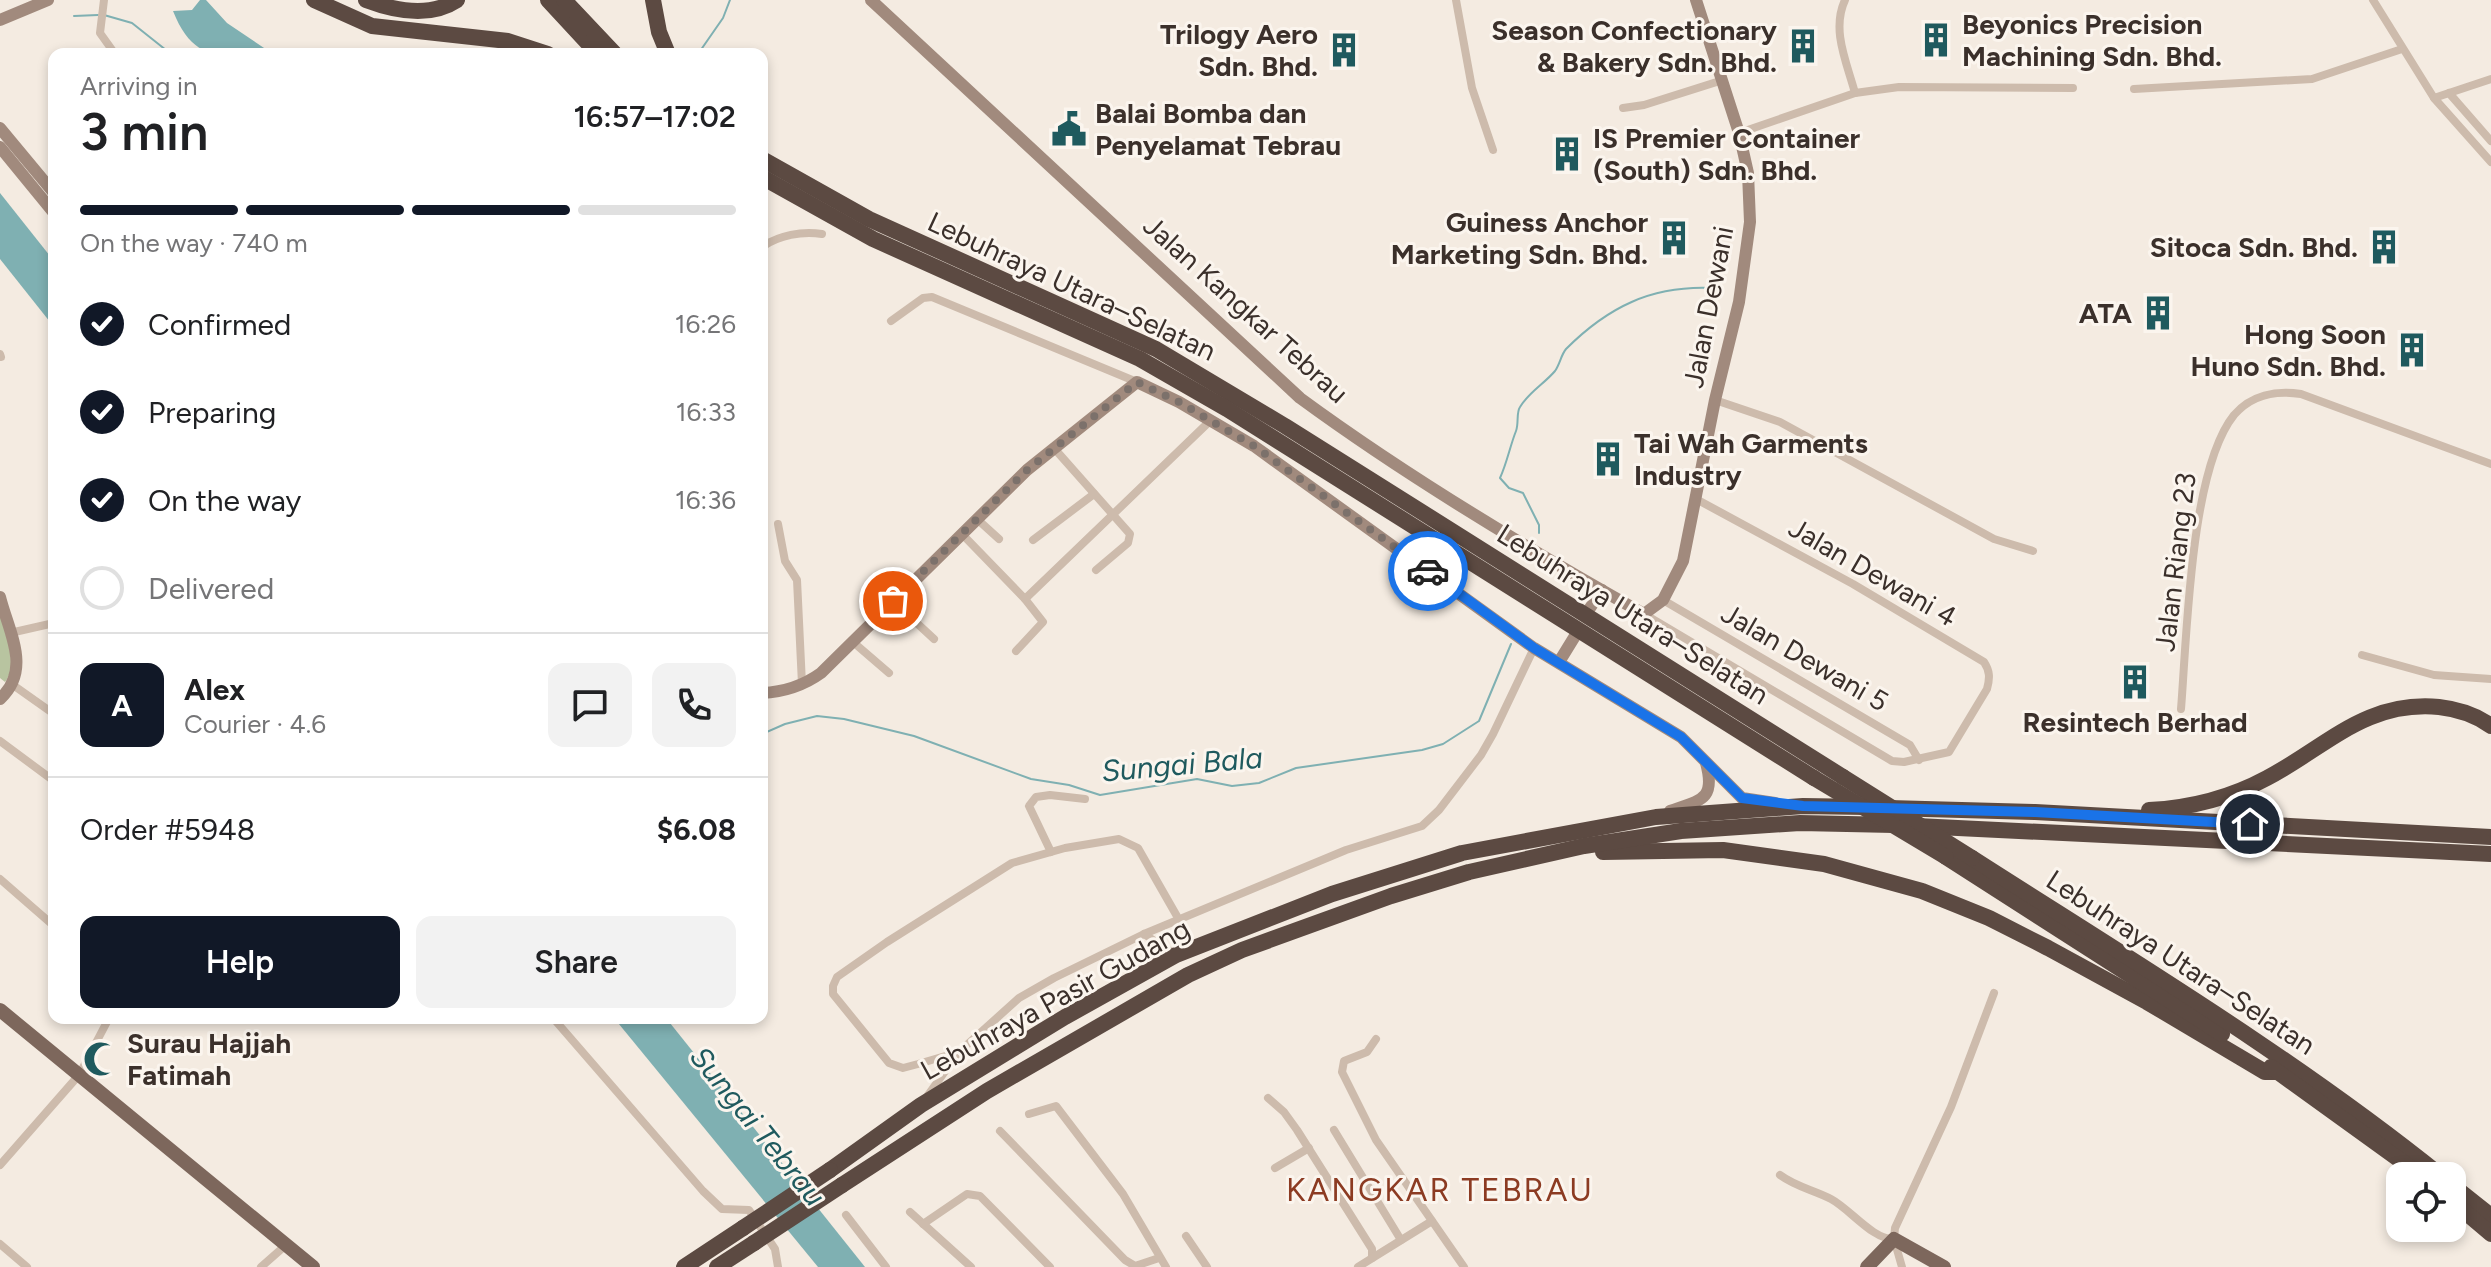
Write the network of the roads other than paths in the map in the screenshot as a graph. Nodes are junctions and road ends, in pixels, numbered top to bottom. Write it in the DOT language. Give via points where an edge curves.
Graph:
graph roads {
  1 [pos="48,0"];
  2 [pos="104,0"];
  3 [pos="314,0"];
  4 [pos="366,0"];
  5 [pos="457,0"];
  6 [pos="548,0"];
  7 [pos="564,0"];
  8 [pos="653,0"];
  9 [pos="871,0"];
  10 [pos="1456,0"];
  11 [pos="1696,0"];
  12 [pos="1845,0"];
  13 [pos="2373,0"];
  14 [pos="0,20"];
  15 [pos="110,48"];
  16 [pos="530,48"];
  17 [pos="592,48"];
  18 [pos="609,48"];
  19 [pos="666,48"];
  20 [pos="2402,49"];
  21 [pos="2491,79"];
  22 [pos="1723,80"];
  23 [pos="2073,88"];
  24 [pos="2134,89"];
  25 [pos="1855,93"];
  26 [pos="2449,93"];
  27 [pos="2434,98"];
  28 [pos="1623,108"];
  29 [pos="0,128"];
  30 [pos="1739,133"];
  31 [pos="2491,141"];
  32 [pos="0,147"];
  33 [pos="1493,150"];
  34 [pos="768,151"];
  35 [pos="768,162"];
  36 [pos="2491,162"];
  37 [pos="768,180"];
  38 [pos="48,186"];
  39 [pos="817,191"];
  40 [pos="48,206"];
  41 [pos="822,234"];
  42 [pos="768,243"];
  43 [pos="891,321"];
  44 [pos="1137,382"];
  45 [pos="1715,400"];
  46 [pos="1210,421"];
  47 [pos="1053,446"];
  48 [pos="2491,464"];
  49 [pos="1094,494"];
  50 [pos="1696,499"];
  51 [pos="1112,514"];
  52 [pos="977,519"];
  53 [pos="778,524"];
  54 [pos="962,534"];
  55 [pos="999,539"];
  56 [pos="1033,540"];
  57 [pos="2033,551"];
  58 [pos="1096,570"];
  59 [pos="1602,590"];
  60 [pos="0,597"];
  61 [pos="1025,599"];
  62 [pos="1663,600"];
  63 [pos="893,601"];
  64 [pos="1590,608"];
  65 [pos="1644,614"];
  66 [pos="48,624"];
  67 [pos="10,633"];
  68 [pos="1575,636"];
  69 [pos="934,639"];
  70 [pos="853,642"];
  71 [pos="1534,648"];
  72 [pos="1016,651"];
  73 [pos="2362,655"];
  74 [pos="1559,662"];
  75 [pos="889,673"];
  76 [pos="2491,679"];
  77 [pos="802,684"];
  78 [pos="5,690"];
  79 [pos="768,692"];
  80 [pos="2181,709"];
  81 [pos="48,711"];
  82 [pos="2491,726"];
  83 [pos="0,741"];
  84 [pos="1705,760"];
  85 [pos="1919,760"];
  86 [pos="48,777"];
  87 [pos="1085,799"];
  88 [pos="1803,806"];
  89 [pos="2035,812"];
  90 [pos="1656,817"];
  91 [pos="2491,837"];
  92 [pos="1562,851"];
  93 [pos="1051,852"];
  94 [pos="2491,854"];
  95 [pos="0,879"];
  96 [pos="1178,918"];
  97 [pos="48,921"];
  98 [pos="1144,934"];
  99 [pos="1176,955"];
  100 [pos="1994,993"];
  101 [pos="2,1016"];
  102 [pos="106,1024"];
  103 [pos="558,1024"];
  104 [pos="1376,1039"];
  105 [pos="959,1052"];
  106 [pos="2279,1072"];
  107 [pos="79,1075"];
  108 [pos="1268,1098"];
  109 [pos="921,1105"];
  110 [pos="1029,1114"];
  111 [pos="1334,1130"];
  112 [pos="1000,1131"];
  113 [pos="1309,1148"];
  114 [pos="2403,1162"];
  115 [pos="2423,1162"];
  116 [pos="0,1165"];
  117 [pos="1275,1168"];
  118 [pos="1780,1175"];
  119 [pos="2466,1196"];
  120 [pos="910,1212"];
  121 [pos="2466,1213"];
  122 [pos="846,1215"];
  123 [pos="2491,1216"];
  124 [pos="1432,1221"];
  125 [pos="923,1224"];
  126 [pos="2491,1234"];
  127 [pos="1186,1236"];
  128 [pos="1894,1239"];
  129 [pos="1401,1240"];
  130 [pos="0,1244"];
  131 [pos="286,1245"];
  132 [pos="1159,1258"];
  133 [pos="1372,1258"];
  134 [pos="27,1267"];
  135 [pos="261,1267"];
  136 [pos="313,1267"];
  137 [pos="684,1267"];
  138 [pos="717,1267"];
  139 [pos="778,1267"];
  140 [pos="886,1267"];
  141 [pos="971,1267"];
  142 [pos="1050,1267"];
  143 [pos="1166,1267"];
  144 [pos="1207,1267"];
  145 [pos="1358,1267"];
  146 [pos="1464,1267"];
  147 [pos="1867,1267"];
  148 [pos="1902,1267"];
  149 [pos="1944,1267"];
  1 -- 14 [label="street"];
  2 -- 15 [label="street" via="101,36"];
  3 -- 16 [label="highway" via="372,26"];
  4 -- 5 [label="highway" via="430,11"];
  6 -- 17 [label="highway"];
  7 -- 18 [label="highway"];
  8 -- 19 [label="highway"];
  9 -- 59 [label="street, Jalan Kangkar Tebrau" via="1300,398 1427,486"];
  10 -- 33 [label="street" via="1472,88"];
  11 -- 22 [label="street, Jalan Dewani"];
  12 -- 25 [label="street" via="1838,14 1840,38"];
  13 -- 20 [label="street"];
  20 -- 24 [label="street" via="2312,79"];
  20 -- 27 [label="street"];
  21 -- 26 [label="street"];
  22 -- 28 [label="street"];
  22 -- 30 [label="street, Jalan Dewani"];
  23 -- 25 [label="street" via="1899,87"];
  25 -- 30 [label="street"];
  26 -- 27 [label="street"];
  26 -- 31 [label="street"];
  27 -- 36 [label="street"];
  29 -- 38 [label="street"];
  30 -- 45 [label="street, Jalan Dewani" via="1748,173 1750,222 1739,302"];
  32 -- 40 [label="street"];
  34 -- 39 [label="highway"];
  35 -- 39 [label="highway, Lebuhraya Utara–Selatan"];
  37 -- 106 [label="highway, Lebuhraya Utara–Selatan, bridge" via="873,239 1140,359 1227,409 1946,857"];
  39 -- 115 [label="highway, Lebuhraya Utara–Selatan, bridge" via="1169,356 1285,426 2281,1057"];
  41 -- 42 [label="street"];
  43 -- 44 [label="street" via="932,297"];
  44 -- 46 [label="street"];
  44 -- 47 [label="street"];
  45 -- 50 [label="street, Jalan Dewani"];
  45 -- 57 [label="street" via="1780,422 1994,539"];
  46 -- 51 [label="street"];
  46 -- 71 [label="street" via="1254,446"];
  47 -- 49 [label="street"];
  47 -- 52 [label="street"];
  48 -- 80 [label="street, Jalan Riang 23" via="2301,394 2277,392 2247,404 2232,417 2210,461 2193,570"];
  49 -- 51 [label="street"];
  49 -- 56 [label="street"];
  50 -- 62 [label="street, Jalan Dewani" via="1683,561"];
  50 -- 85 [label="street, Jalan Dewani 4" via="1984,662 1989,669 1987,689 1949,752"];
  51 -- 58 [label="street" via="1130,539"];
  51 -- 61 [label="street"];
  52 -- 54 [label="street"];
  52 -- 55 [label="street"];
  53 -- 77 [label="street" via="785,561 797,580"];
  54 -- 61 [label="street"];
  54 -- 63 [label="street"];
  59 -- 64 [label="street"];
  59 -- 65 [label="street, Jalan Kangkar Tebrau"];
  60 -- 67 [label="street"];
  61 -- 72 [label="street" via="1043,622"];
  62 -- 65 [label="street, Jalan Dewani"];
  62 -- 85 [label="street, Jalan Dewani 5" via="1910,745"];
  63 -- 69 [label="street"];
  63 -- 70 [label="street"];
  65 -- 85 [label="street, Jalan Kangkar Tebrau" via="1887,759"];
  66 -- 67 [label="street"];
  67 -- 78 [label="street" via="17,675"];
  68 -- 74 [label="street"];
  70 -- 75 [label="street"];
  70 -- 77 [label="street"];
  71 -- 74 [label="street"];
  71 -- 96 [label="street" via="1481,755 1422,826 1346,850"];
  73 -- 76 [label="street" via="2434,675"];
  74 -- 84 [label="street" via="1681,737"];
  77 -- 79 [label="street"];
  78 -- 81 [label="street"];
  82 -- 89 [label="highway" via="2452,709 2391,709 2345,729 2265,779 2210,801 2161,809"];
  83 -- 86 [label="street"];
  84 -- 88 [label="street" via="1742,798"];
  84 -- 90 [label="street" via="1710,784 1702,800"];
  87 -- 93 [label="street" via="1050,795 1036,797 1029,806"];
  88 -- 89 [label="highway, Lebuhraya Pasir Gudang"];
  88 -- 90 [label="highway, Lebuhraya Pasir Gudang"];
  89 -- 91 [label="highway, Lebuhraya Pasir Gudang"];
  90 -- 99 [label="highway, Lebuhraya Pasir Gudang" via="1510,843 1410,868"];
  92 -- 94 [label="highway, Lebuhraya Pasir Gudang" via="1681,831 1855,823"];
  92 -- 106 [label="highway" via="1723,850 1824,864 1922,891 2048,948 2265,1072"];
  92 -- 138 [label="highway, Lebuhraya Pasir Gudang, bridge" via="1412,888 1188,975 987,1091"];
  93 -- 96 [label="street" via="1119,839 1130,842 1148,860"];
  93 -- 105 [label="street" via="1012,863 837,977 833,994 889,1063 903,1068"];
  95 -- 97 [label="street"];
  96 -- 98 [label="street"];
  98 -- 99 [label="street"];
  98 -- 105 [label="street" via="1019,998"];
  99 -- 109 [label="highway, Lebuhraya Pasir Gudang"];
  100 -- 128 [label="street" via="1951,1107 1897,1220"];
  101 -- 107 [label="main road"];
  102 -- 107 [label="street"];
  103 -- 139 [label="street" via="720,1208 749,1210 775,1249"];
  104 -- 124 [label="street" via="1367,1052 1344,1061 1342,1072 1376,1140"];
  105 -- 109 [label="street"];
  106 -- 114 [label="highway, Lebuhraya Utara–Selatan"];
  107 -- 116 [label="street"];
  107 -- 131 [label="main road"];
  108 -- 113 [label="street"];
  109 -- 137 [label="highway, Lebuhraya Pasir Gudang, bridge"];
  110 -- 132 [label="street" via="1056,1106 1123,1194"];
  111 -- 129 [label="street"];
  112 -- 132 [label="street" via="1125,1260 1135,1266"];
  113 -- 117 [label="street"];
  113 -- 133 [label="street" via="1372,1249"];
  118 -- 128 [label="street" via="1830,1199 1880,1236"];
  119 -- 123 [label="highway"];
  120 -- 125 [label="street"];
  121 -- 126 [label="highway"];
  122 -- 140 [label="street"];
  124 -- 129 [label="street"];
  124 -- 146 [label="street"];
  125 -- 141 [label="street"];
  125 -- 142 [label="street" via="967,1194 980,1196"];
  127 -- 144 [label="street"];
  128 -- 147 [label="main road"];
  128 -- 148 [label="street"];
  128 -- 149 [label="main road"];
  129 -- 133 [label="street"];
  130 -- 134 [label="street"];
  131 -- 135 [label="street"];
  131 -- 136 [label="main road"];
  132 -- 143 [label="street"];
  133 -- 145 [label="street"];
}
